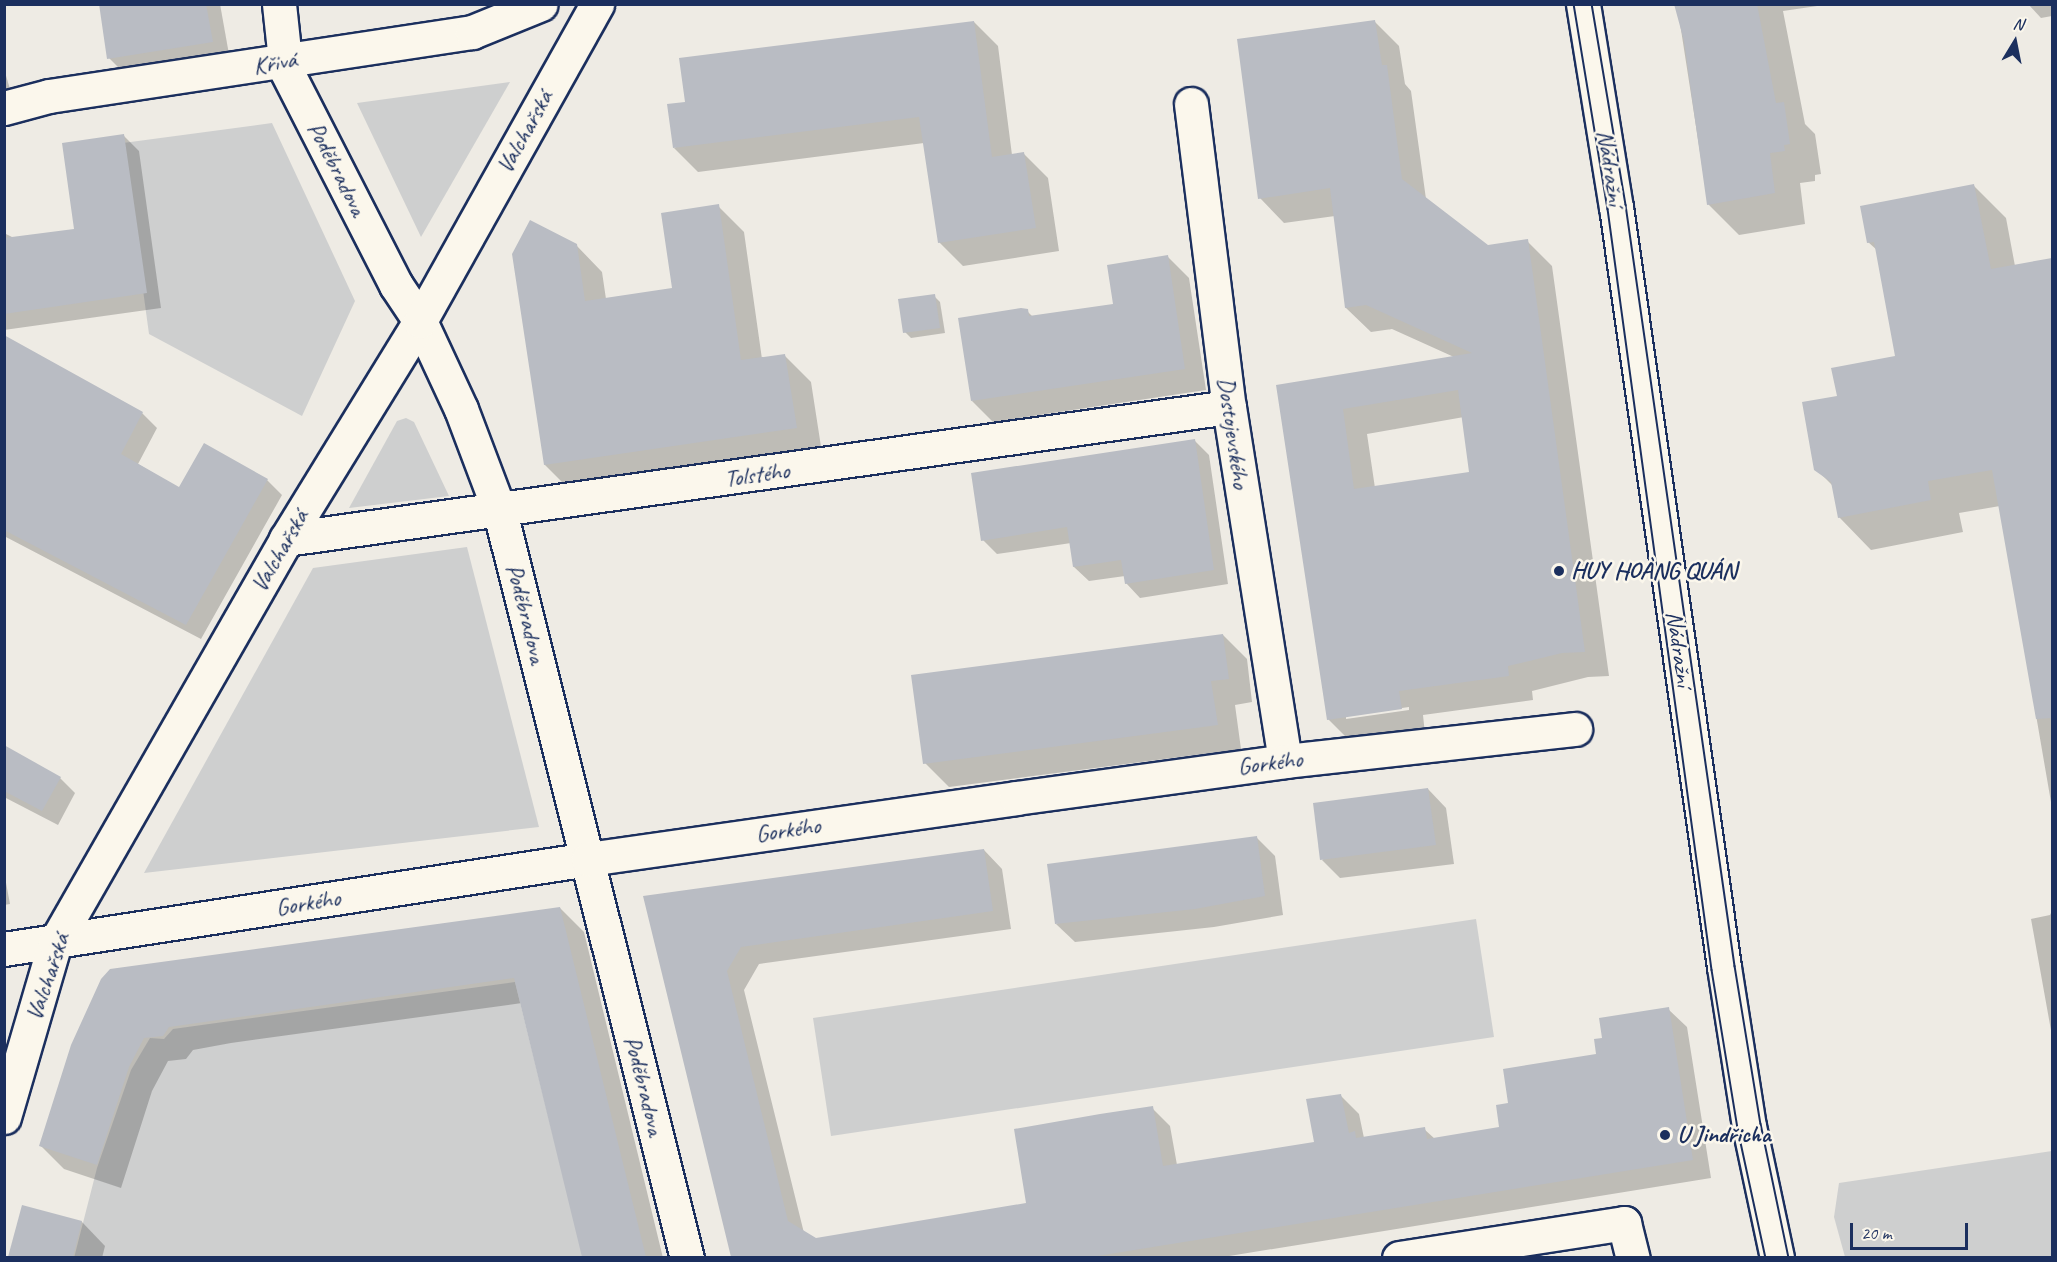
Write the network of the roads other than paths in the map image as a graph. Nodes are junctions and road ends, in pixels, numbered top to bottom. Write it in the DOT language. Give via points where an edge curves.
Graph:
graph roads {
  1 [pos="279,4"];
  2 [pos="541,4"];
  3 [pos="597,4"];
  4 [pos="1583,4"];
  5 [pos="285,62"];
  6 [pos="1191,104"];
  7 [pos="4,108"];
  8 [pos="420,321"];
  9 [pos="1228,407"];
  10 [pos="500,512"];
  11 [pos="286,539"];
  12 [pos="1575,729"];
  13 [pos="1284,761"];
  14 [pos="588,859"];
  15 [pos="55,943"];
  16 [pos="4,949"];
  17 [pos="4,1117"];
  18 [pos="687,1257"];
  19 [pos="1399,1257"];
  20 [pos="1633,1257"];
  21 [pos="1777,1257"];
  1 -- 5 [label="street, Poděbradova"];
  2 -- 5 [label="street, Křivá" via="472,32"];
  3 -- 8 [label="street, Valchařská"];
  4 -- 21 [label="street, Nádražní" via="1616,207 1724,967 1749,1126"];
  5 -- 7 [label="street, Křivá" via="49,96"];
  5 -- 8 [label="street, Poděbradova" via="396,285"];
  6 -- 9 [label="street, Dostojevského"];
  8 -- 10 [label="street, Poděbradova" via="461,409"];
  8 -- 11 [label="street, Valchařská"];
  9 -- 10 [label="street, Tolstého"];
  9 -- 13 [label="street, Dostojevského"];
  10 -- 11 [label="street, Tolstého"];
  10 -- 14 [label="street, Poděbradova"];
  11 -- 15 [label="street, Valchařská"];
  12 -- 13 [label="street, Gorkého"];
  13 -- 14 [label="street, Gorkého"];
  14 -- 15 [label="street, Gorkého"];
  14 -- 18 [label="street, Poděbradova"];
  15 -- 16 [label="street, Gorkého"];
  15 -- 17 [label="street, Valchařská"];
  19 -- 20 [label="street" via="1624,1223"];
}
